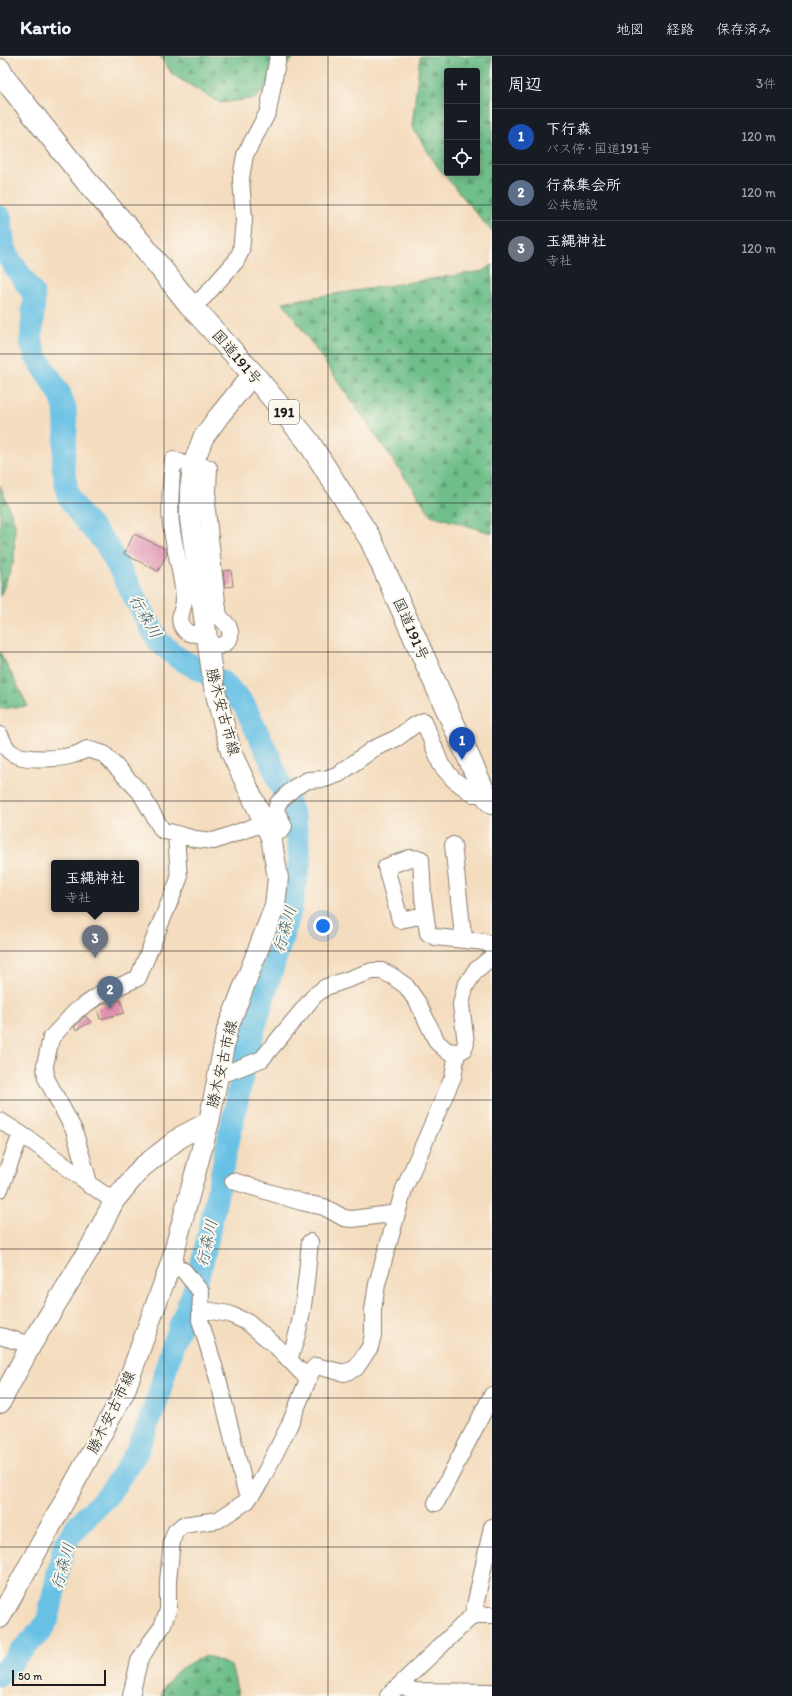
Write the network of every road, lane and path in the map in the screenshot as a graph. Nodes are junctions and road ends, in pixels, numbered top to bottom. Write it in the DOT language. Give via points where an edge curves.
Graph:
graph roads {
  1 [pos="278,56"];
  2 [pos="0,70"];
  3 [pos="190,305"];
  4 [pos="252,374"];
  5 [pos="180,462"];
  6 [pos="203,467"];
  7 [pos="207,645"];
  8 [pos="0,735"];
  9 [pos="488,799"];
  10 [pos="268,830"];
  11 [pos="176,834"];
  12 [pos="453,845"];
  13 [pos="425,915"];
  14 [pos="465,940"];
  15 [pos="492,946"];
  16 [pos="492,956"];
  17 [pos="457,1052"];
  18 [pos="219,1073"];
  19 [pos="0,1121"];
  20 [pos="209,1122"];
  21 [pos="21,1134"];
  22 [pos="233,1181"];
  23 [pos="90,1186"];
  24 [pos="0,1189"];
  25 [pos="114,1201"];
  26 [pos="396,1214"];
  27 [pos="310,1242"];
  28 [pos="179,1268"];
  29 [pos="200,1309"];
  30 [pos="0,1336"];
  31 [pos="31,1345"];
  32 [pos="289,1359"];
  33 [pos="309,1377"];
  34 [pos="492,1395"];
  35 [pos="0,1403"];
  36 [pos="251,1495"];
  37 [pos="436,1503"];
  38 [pos="492,1527"];
  39 [pos="473,1615"];
  40 [pos="492,1615"];
  41 [pos="0,1618"];
  42 [pos="401,1684"];
  43 [pos="492,1692"];
  44 [pos="131,1696"];
  45 [pos="388,1696"];
  1 -- 3 [label="street" via="268,112 245,155 241,178 244,220 241,251 236,261 203,298"];
  2 -- 3 [label="highway, 国道191号 / 191"];
  3 -- 4 [label="highway, 国道191号 / 191"];
  4 -- 7 [label="main road, 勝木安古市線" via="203,438 194,462 190,489 190,519"];
  4 -- 9 [label="highway, 国道191号 / 191" via="308,441 371,540"];
  5 -- 7 [label="street" via="173,460 170,495 184,601 179,619 186,633 193,634"];
  6 -- 7 [label="street" via="209,468 207,510 217,602 220,617 229,628 230,634 227,642 221,647"];
  7 -- 10 [label="main road, 勝木安古市線" via="214,687 231,752"];
  8 -- 11 [label="street" via="11,753 18,756 61,757 87,749 104,754 140,792 162,830"];
  9 -- 10 [label="street" via="473,794 453,779 441,765 424,721 373,749 339,774 325,779 308,780 295,788 278,803 276,810 284,826 282,830"];
  10 -- 11 [label="street" via="214,841"];
  10 -- 18 [label="main road, 勝木安古市線" via="278,878 275,906 227,1030"];
  11 -- 23 [label="street" via="179,879 138,978 102,994 76,1011 51,1038 45,1065 46,1078 74,1130"];
  12 -- 14 [label="street"];
  13 -- 14 [label="street" via="428,933 435,937"];
  14 -- 15 [label="street" via="485,942"];
  16 -- 17 [label="street" via="475,971 465,987 461,1005 466,1043 463,1050"];
  17 -- 18 [label="street" via="447,1052 437,1042 418,1003 406,986 382,971 372,971 326,987 315,995 262,1059 229,1072"];
  17 -- 26 [label="street" via="453,1076 404,1189"];
  18 -- 20 [label="main road, 勝木安古市線"];
  19 -- 21 [label="street"];
  20 -- 25 [label="main road, 勝木安古市線" via="182,1136 141,1168"];
  20 -- 28 [label="main road, 勝木安古市線"];
  21 -- 23 [label="street"];
  21 -- 24 [label="street"];
  22 -- 26 [label="street" via="324,1207 344,1218"];
  23 -- 25 [label="street"];
  25 -- 31 [label="main road, 勝木安古市線" via="90,1248"];
  26 -- 33 [label="street" via="377,1284 370,1347 356,1368 344,1373 316,1366"];
  27 -- 32 [label="street" via="304,1301 296,1342"];
  28 -- 29 [label="street" via="201,1292"];
  28 -- 41 [label="main road, 勝木安古市線" via="124,1393"];
  29 -- 32 [label="street" via="229,1314 247,1322"];
  29 -- 36 [label="street" via="200,1320 218,1379 245,1488"];
  30 -- 31 [label="street"];
  31 -- 35 [label="main road, 勝木安古市線"];
  32 -- 33 [label="street"];
  33 -- 36 [label="street" via="289,1426"];
  34 -- 37 [label="street"];
  36 -- 44 [label="street" via="247,1501 218,1520 183,1525 175,1532 168,1581 168,1610 162,1627 139,1661"];
  38 -- 39 [label="street"];
  39 -- 40 [label="street"];
  39 -- 42 [label="street"];
  42 -- 43 [label="street" via="413,1691"];
  42 -- 45 [label="street"];
}
